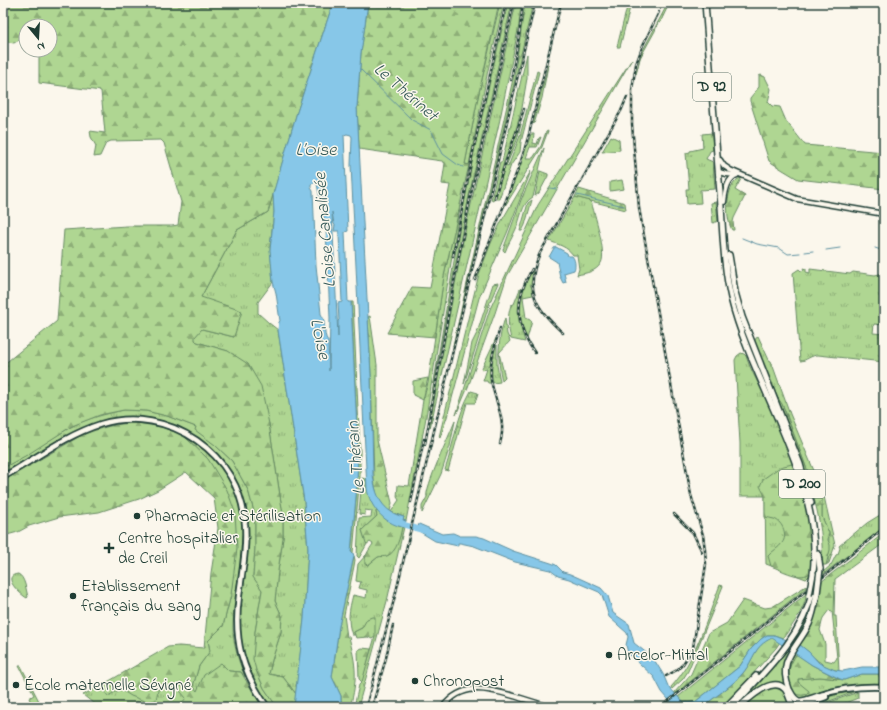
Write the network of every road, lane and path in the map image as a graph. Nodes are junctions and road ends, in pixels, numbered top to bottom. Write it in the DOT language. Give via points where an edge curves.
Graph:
graph roads {
  1 [pos="706,3"];
  2 [pos="720,160"];
  3 [pos="730,170"];
  4 [pos="720,172"];
  5 [pos="737,175"];
  6 [pos="746,177"];
  7 [pos="724,202"];
  8 [pos="884,214"];
  9 [pos="725,229"];
  10 [pos="3,477"];
  11 [pos="817,572"];
  12 [pos="815,593"];
  13 [pos="792,635"];
  14 [pos="779,652"];
  15 [pos="859,689"];
  16 [pos="884,689"];
  17 [pos="823,695"];
  18 [pos="792,698"];
  19 [pos="267,707"];
  20 [pos="443,707"];
  21 [pos="550,707"];
  22 [pos="726,707"];
  23 [pos="732,707"];
  24 [pos="738,707"];
  25 [pos="787,707"];
  26 [pos="793,707"];
  27 [pos="800,707"];
  1 -- 2 [label="main road, D 92"];
  1 -- 4 [label="main road, D 92"];
  2 -- 3 [label="street"];
  2 -- 4 [label="main road, D 200"];
  3 -- 4 [label="street"];
  3 -- 6 [label="street"];
  4 -- 5 [label="street"];
  4 -- 7 [label="main road, D 200"];
  4 -- 9 [label="main road, D 200"];
  5 -- 6 [label="street"];
  5 -- 7 [label="street" via="730,179"];
  6 -- 8 [label="street" via="800,200"];
  7 -- 9 [label="main road, D 200"];
  9 -- 11 [label="main road, D 200" via="739,307 804,477 815,523"];
  9 -- 11 [label="main road, D 200" via="728,282 735,312 797,468 807,502"];
  10 -- 19 [label="main road" via="75,435 94,426 114,421 140,420 160,423 182,431 207,447 230,476 243,509 245,540 237,609 238,641 248,675"];
  11 -- 12 [label="main road, D 200"];
  11 -- 13 [label="main road, D 200, bridge"];
  12 -- 13 [label="main road, D 200"];
  12 -- 18 [label="main road" via="811,620 785,666"];
  13 -- 14 [label="main road, D 200"];
  14 -- 22 [label="main road, D 200"];
  14 -- 23 [label="main road, D 200"];
  15 -- 16 [label="main road"];
  15 -- 17 [label="main road" via="840,690"];
  15 -- 27 [label="main road" via="829,696"];
  17 -- 18 [label="main road" via="801,701"];
  17 -- 26 [label="main road"];
  18 -- 24 [label="main road" via="779,685 773,684"];
  18 -- 25 [label="main road"];
  18 -- 26 [label="main road" via="795,703"];
  20 -- 21 [label="street" via="454,697 468,690 485,689"];
}
